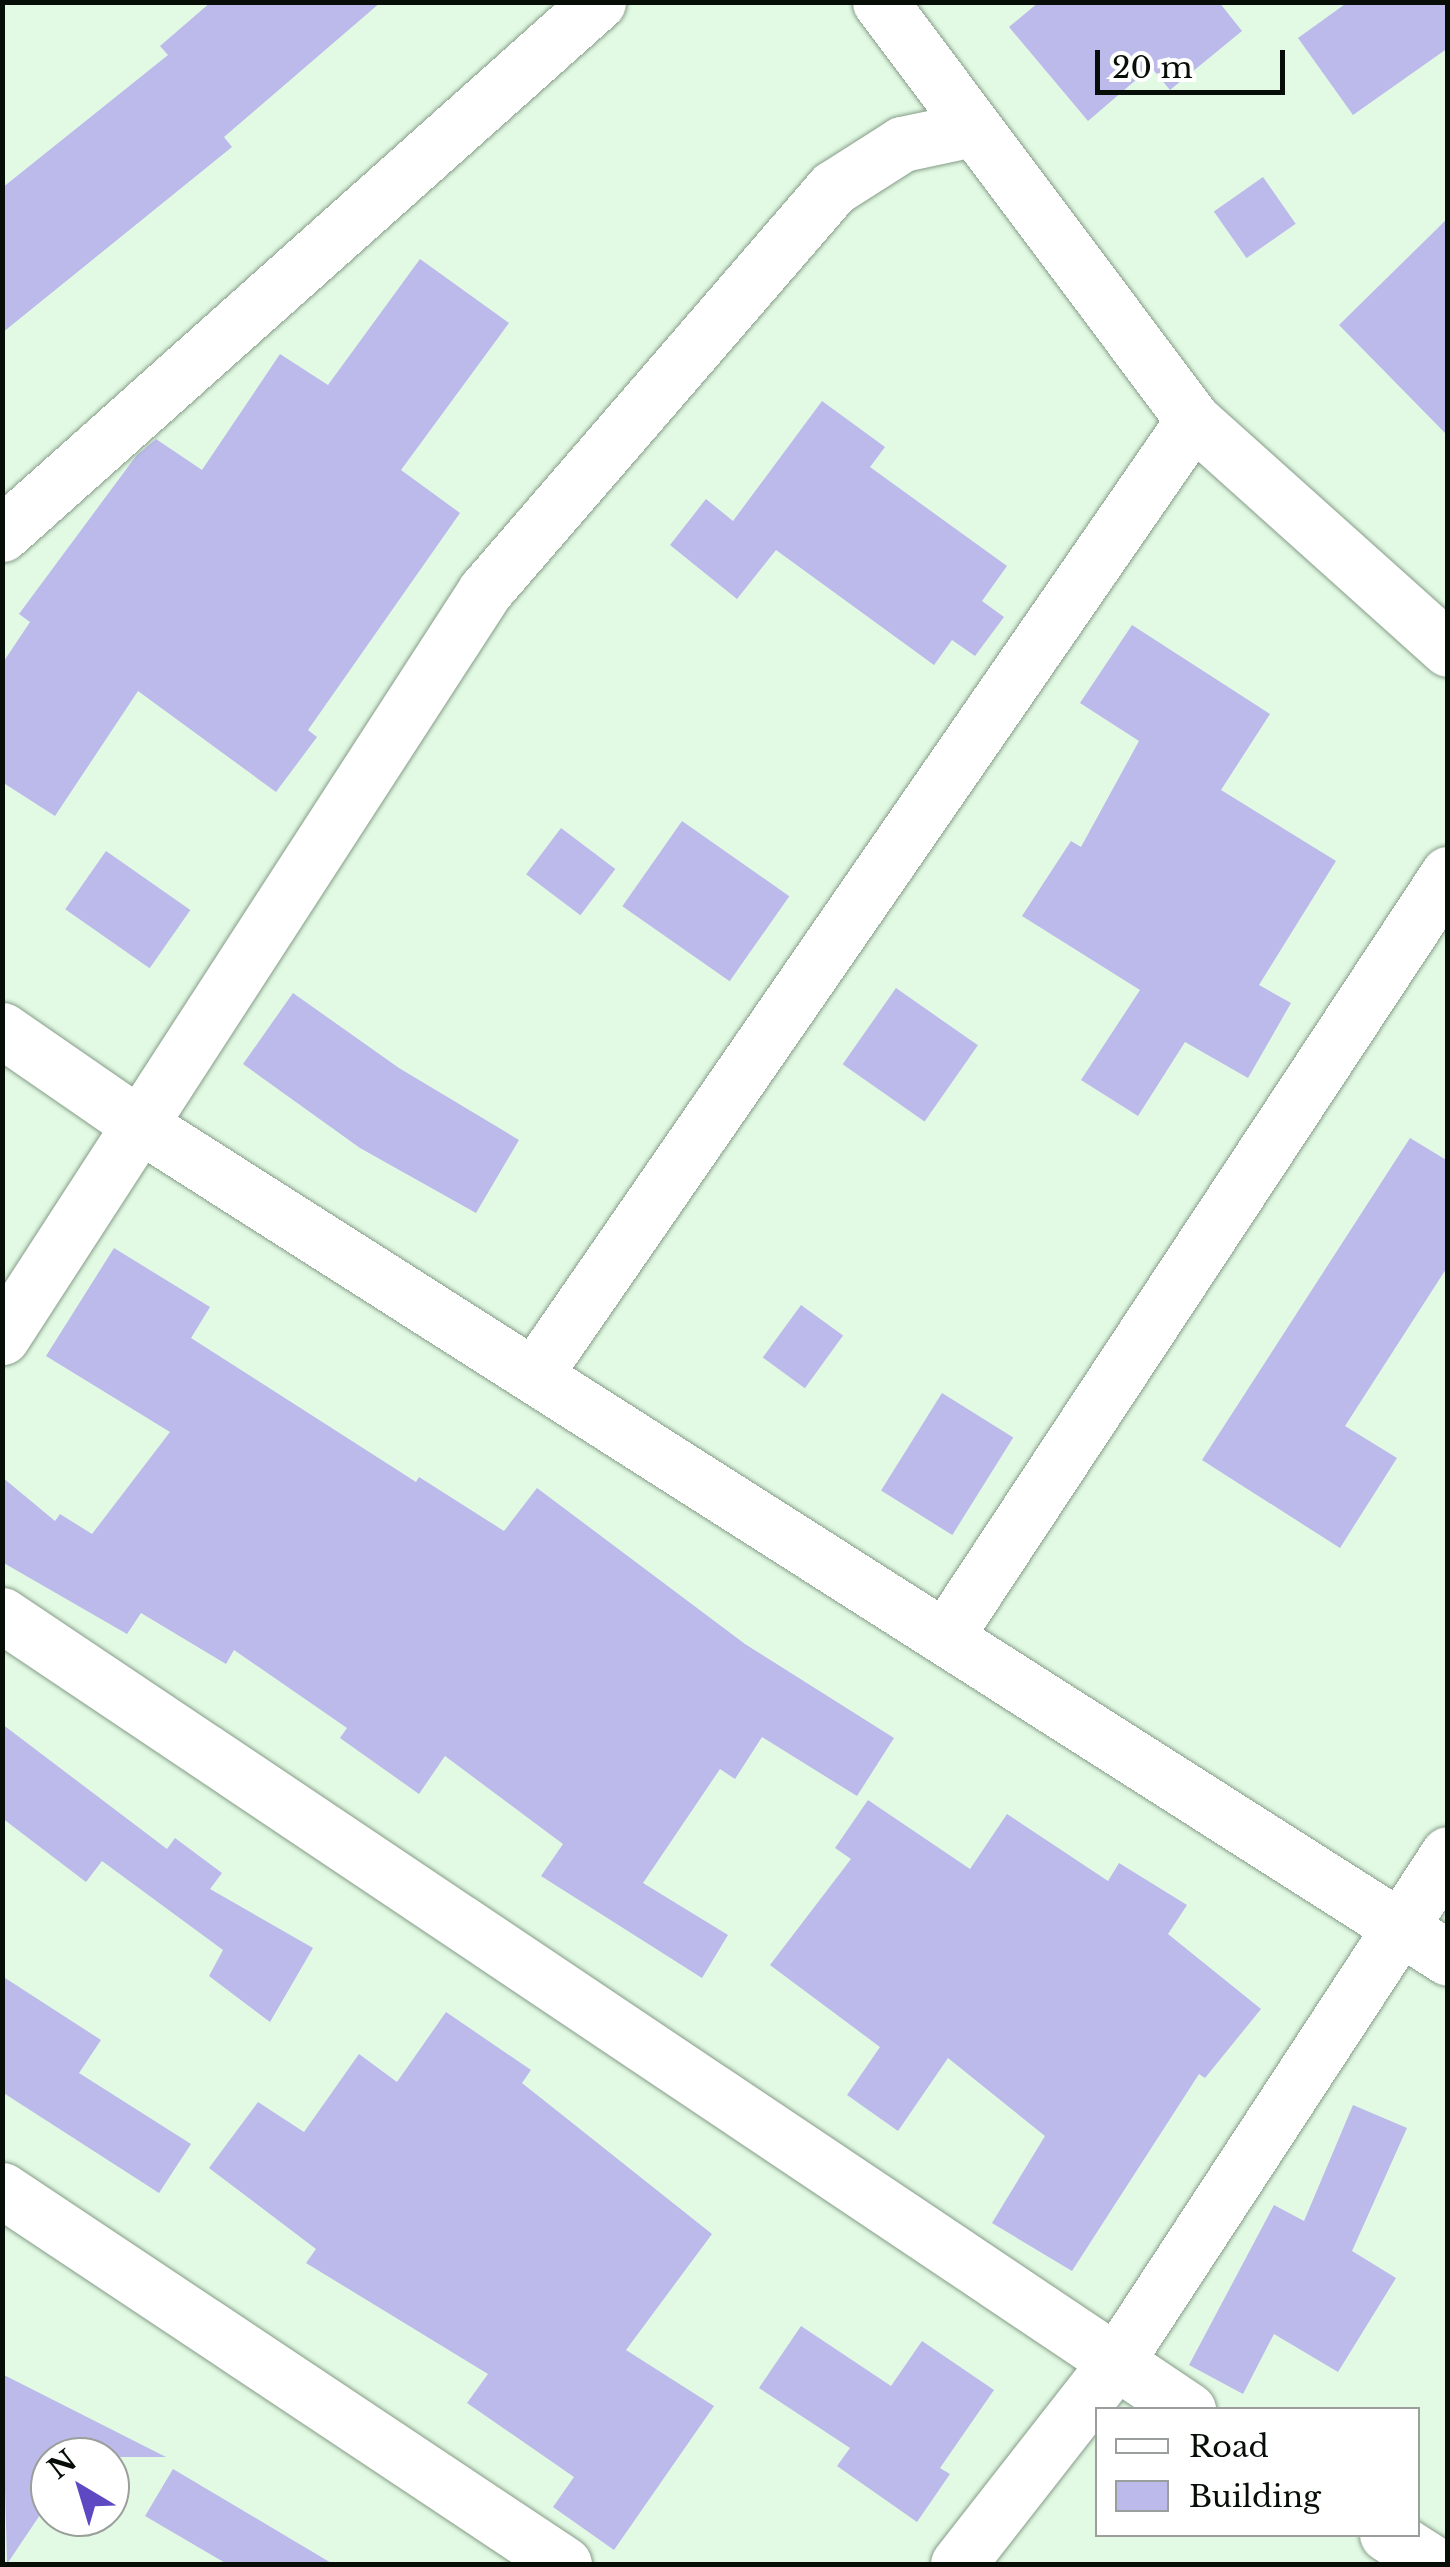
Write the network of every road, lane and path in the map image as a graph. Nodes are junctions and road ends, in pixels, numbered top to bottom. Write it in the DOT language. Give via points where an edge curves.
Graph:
graph roads {
  1 [pos="598,2"];
  2 [pos="880,2"];
  3 [pos="973,129"];
  4 [pos="1193,420"];
  5 [pos="2,534"];
  6 [pos="1448,649"];
  7 [pos="1448,874"];
  8 [pos="2,1030"];
  9 [pos="137,1123"];
  10 [pos="2,1337"];
  11 [pos="534,1376"];
  12 [pos="2,1616"];
  13 [pos="945,1638"];
  14 [pos="1448,1854"];
  15 [pos="1401,1926"];
  16 [pos="1448,1958"];
  17 [pos="2,2190"];
  18 [pos="1115,2364"];
  19 [pos="1183,2407"];
  20 [pos="1391,2537"];
  21 [pos="564,2564"];
  22 [pos="958,2564"];
  23 [pos="1434,2564"];
  1 -- 5 [label="street"];
  2 -- 3 [label="street"];
  3 -- 4 [label="street"];
  3 -- 9 [label="street" via="902,144 833,188 485,591"];
  4 -- 6 [label="street"];
  4 -- 11 [label="street"];
  7 -- 13 [label="street"];
  8 -- 9 [label="street"];
  9 -- 10 [label="street"];
  9 -- 11 [label="street"];
  11 -- 13 [label="street"];
  12 -- 18 [label="street"];
  13 -- 15 [label="street"];
  14 -- 15 [label="street"];
  15 -- 16 [label="street"];
  15 -- 18 [label="street"];
  17 -- 21 [label="street"];
  18 -- 19 [label="street"];
  18 -- 22 [label="street"];
  20 -- 23 [label="street"];
}
